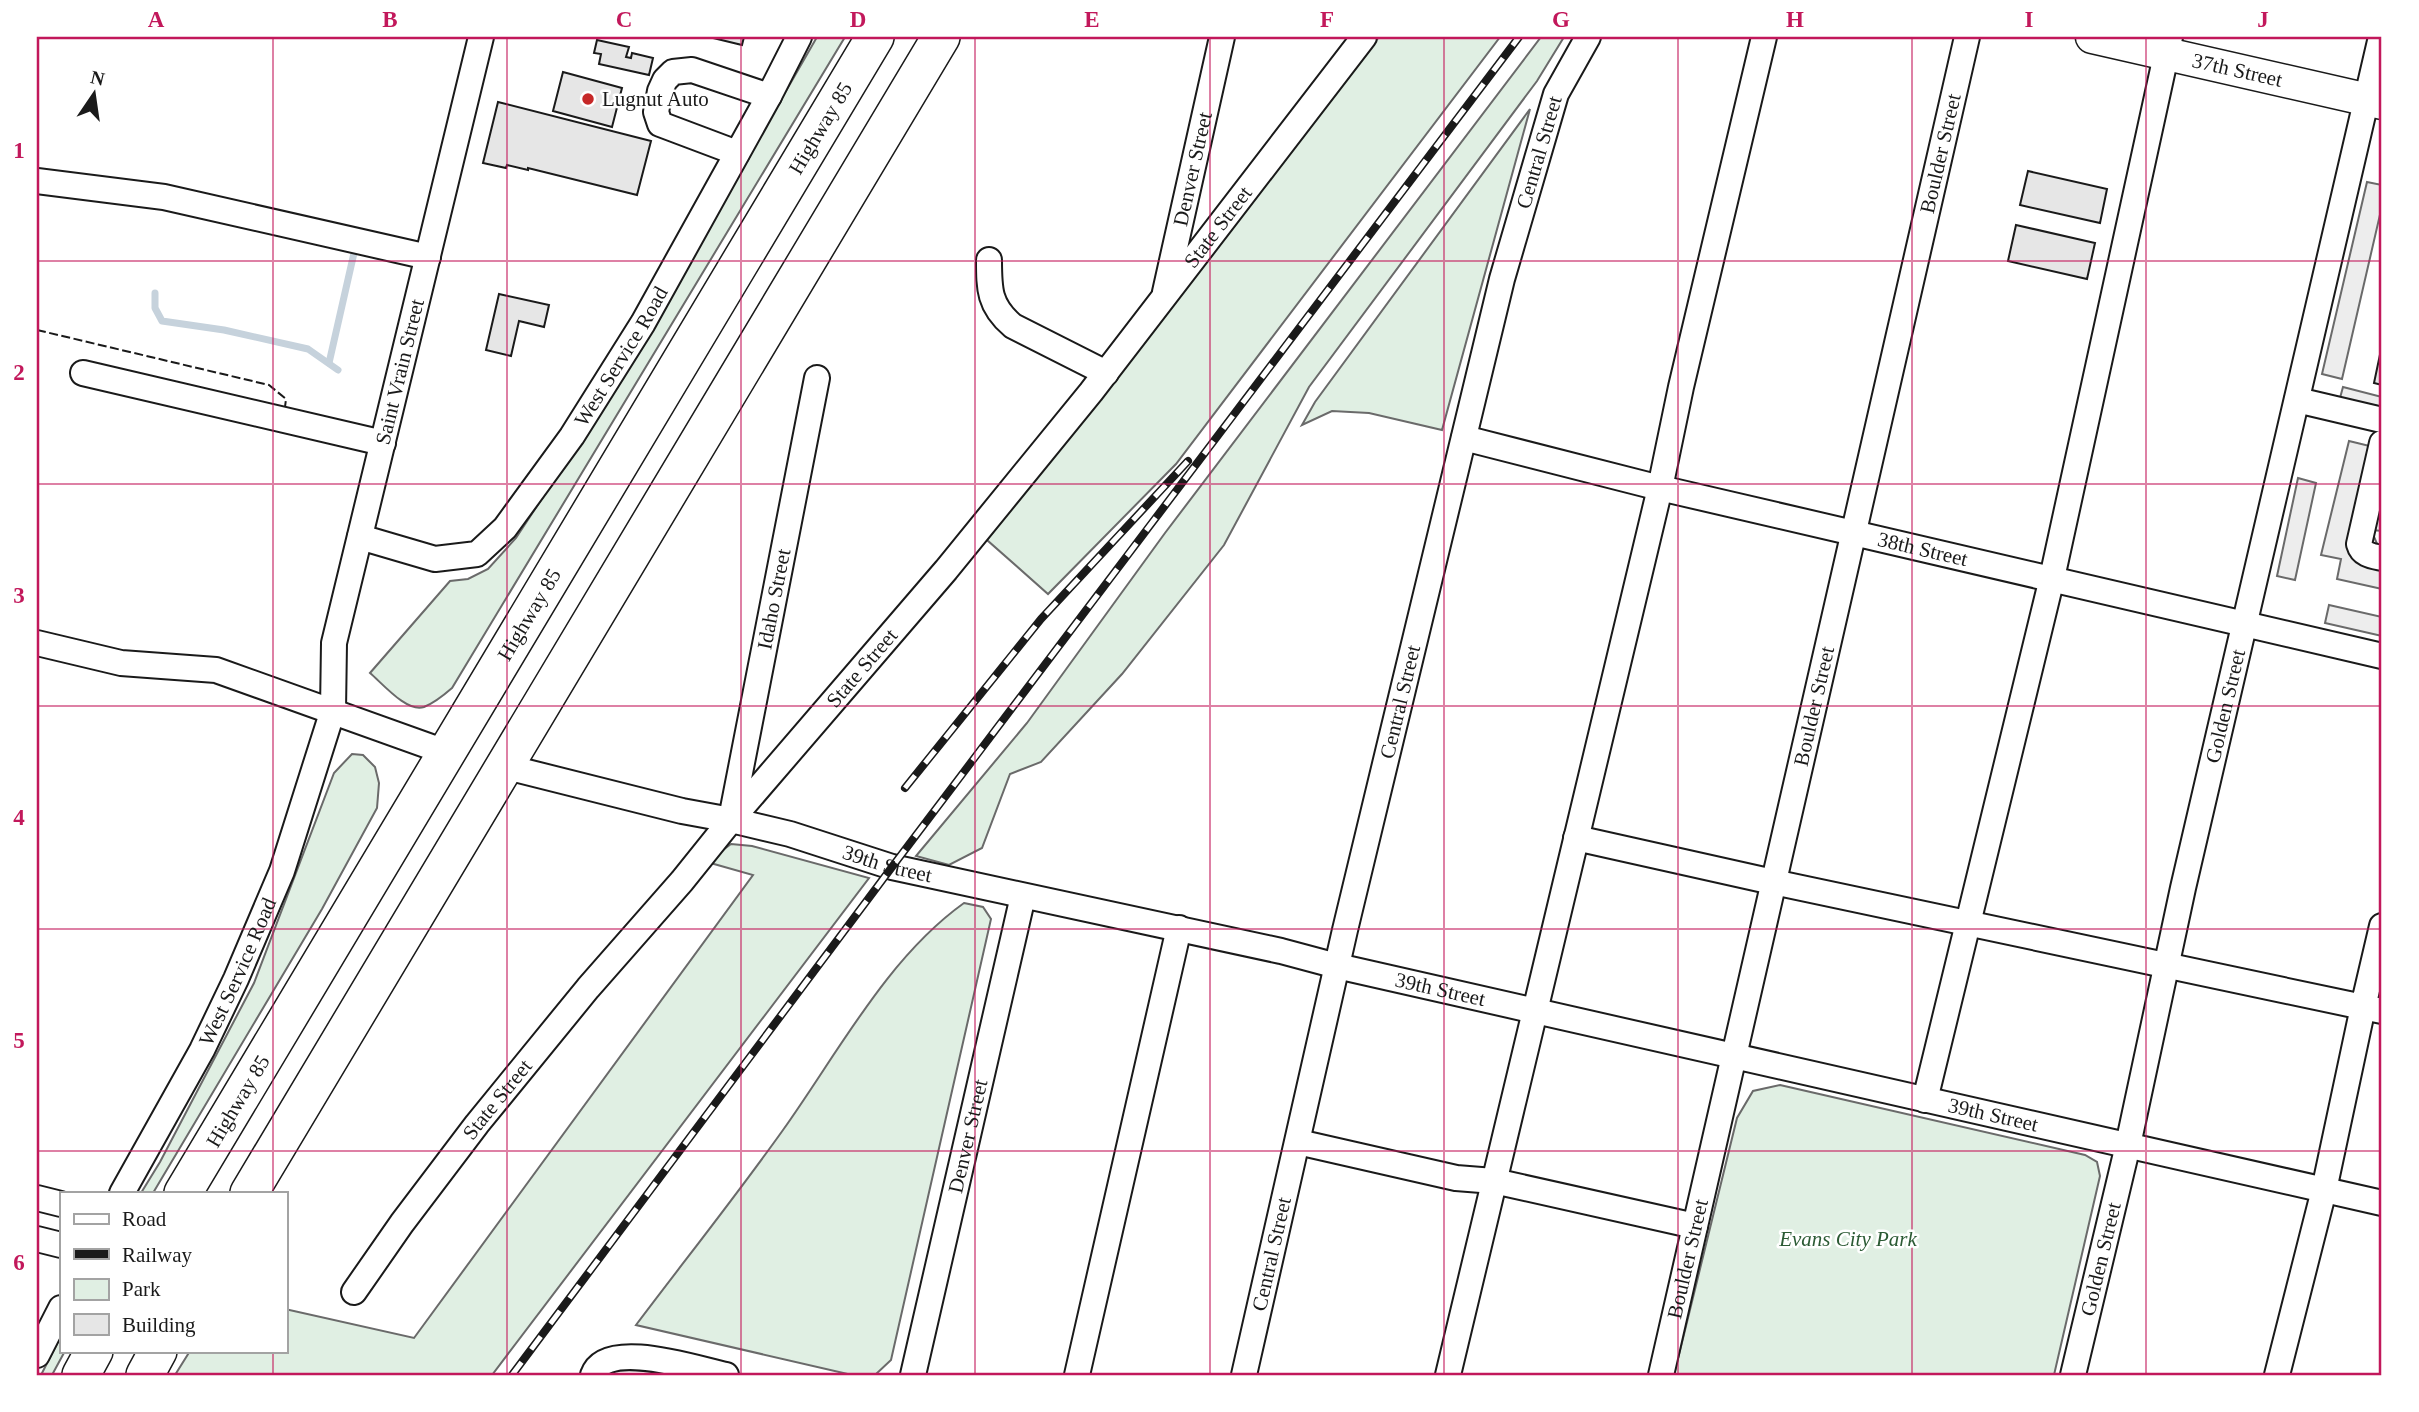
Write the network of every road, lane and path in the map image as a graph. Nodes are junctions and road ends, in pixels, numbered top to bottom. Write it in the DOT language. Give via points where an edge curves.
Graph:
graph roads {
  1 [pos="481,37"];
  2 [pos="799,37"];
  3 [pos="940,37"];
  4 [pos="1222,37"];
  5 [pos="1364,37"];
  6 [pos="1588,37"];
  7 [pos="1764,37"];
  8 [pos="1967,37"];
  9 [pos="2092,37"];
  10 [pos="2381,37"];
  11 [pos="872,40"];
  12 [pos="2168,45"];
  13 [pos="769,96"];
  14 [pos="2374,102"];
  15 [pos="737,153"];
  16 [pos="37,181"];
  17 [pos="428,257"];
  18 [pos="989,260"];
  19 [pos="1163,300"];
  20 [pos="83,373"];
  21 [pos="1106,373"];
  22 [pos="817,378"];
  23 [pos="2297,400"];
  24 [pos="2382,420"];
  25 [pos="1464,438"];
  26 [pos="383,443"];
  27 [pos="2382,443"];
  28 [pos="1660,488"];
  29 [pos="1853,532"];
  30 [pos="360,537"];
  31 [pos="2382,558"];
  32 [pos="2052,578"];
  33 [pos="2245,623"];
  34 [pos="37,643"];
  35 [pos="2382,656"];
  36 [pos="333,710"];
  37 [pos="448,752"];
  38 [pos="503,766"];
  39 [pos="731,820"];
  40 [pos="1576,838"];
  41 [pos="1773,882"];
  42 [pos="1023,896"];
  43 [pos="1969,923"];
  44 [pos="2382,926"];
  45 [pos="1179,928"];
  46 [pos="2167,965"];
  47 [pos="1338,966"];
  48 [pos="2372,1009"];
  49 [pos="1534,1011"];
  50 [pos="1733,1057"];
  51 [pos="1925,1100"];
  52 [pos="1298,1142"];
  53 [pos="2128,1145"];
  54 [pos="1494,1181"];
  55 [pos="2324,1190"];
  56 [pos="123,1192"];
  57 [pos="184,1192"];
  58 [pos="250,1192"];
  59 [pos="37,1198"];
  60 [pos="2382,1203"];
  61 [pos="60,1204"];
  62 [pos="1695,1226"];
  63 [pos="37,1239"];
  64 [pos="60,1245"];
  65 [pos="354,1292"];
  66 [pos="60,1310"];
  67 [pos="93,1352"];
  68 [pos="157,1352"];
  69 [pos="37,1355"];
  70 [pos="81,1375"];
  71 [pos="145,1375"];
  72 [pos="593,1375"];
  73 [pos="726,1375"];
  74 [pos="913,1375"];
  75 [pos="1077,1375"];
  76 [pos="1244,1375"];
  77 [pos="1448,1375"];
  78 [pos="1661,1375"];
  79 [pos="2073,1375"];
  80 [pos="2277,1375"];
  1 -- 17 [label="street, Saint Vrain Street"];
  2 -- 13 [label="street, West Service Road"];
  3 -- 38 [label="highway"];
  4 -- 19 [label="street, Denver Street"];
  5 -- 19 [label="street, State Street"];
  6 -- 25 [label="street, Central Street" via="1556,94 1502,279"];
  7 -- 28 [label="street"];
  8 -- 29 [label="street, Boulder Street"];
  9 -- 12 [label="main road, 37th Street"];
  10 -- 14 [label="street, Golden Street"];
  11 -- 37 [label="highway, Highway 85"];
  12 -- 14 [label="main road, 37th Street"];
  12 -- 32 [label="street"];
  13 -- 15 [label="street, West Service Road"];
  13 -- 15 [label="street" via="692,70 673,72 665,80 656,111 660,124"];
  14 -- 23 [label="street, Golden Street"];
  15 -- 30 [label="street, West Service Road" via="643,323 572,436 505,528 477,554 435,559"];
  16 -- 17 [label="street" via="164,197"];
  17 -- 26 [label="street, Saint Vrain Street"];
  18 -- 21 [label="street" via="992,301 1001,316 1013,327"];
  19 -- 21 [label="street, State Street"];
  20 -- 26 [label="street"];
  21 -- 39 [label="street, State Street" via="946,570"];
  22 -- 39 [label="street, Idaho Street"];
  23 -- 24 [label="street"];
  23 -- 33 [label="street, Golden Street"];
  25 -- 28 [label="street, 38th Street"];
  25 -- 47 [label="street, Central Street"];
  26 -- 30 [label="street, Saint Vrain Street"];
  27 -- 31 [label="street" via="2359,544 2367,554"];
  28 -- 29 [label="street, 38th Street"];
  28 -- 40 [label="street"];
  29 -- 32 [label="street, 38th Street"];
  29 -- 41 [label="street, Boulder Street"];
  30 -- 36 [label="street, Saint Vrain Street" via="334,643"];
  32 -- 33 [label="street, 38th Street"];
  32 -- 43 [label="street"];
  33 -- 35 [label="street, 38th Street"];
  33 -- 46 [label="street, Golden Street"];
  34 -- 36 [label="street" via="121,663 216,670"];
  36 -- 37 [label="street"];
  36 -- 56 [label="street, West Service Road" via="282,871 236,979 202,1051"];
  37 -- 57 [label="highway, Highway 85"];
  38 -- 39 [label="street, 39th Street"];
  38 -- 58 [label="highway"];
  39 -- 42 [label="street, 39th Street" via="892,867"];
  39 -- 65 [label="street, State Street" via="477,1124"];
  40 -- 41 [label="street"];
  40 -- 49 [label="street"];
  41 -- 43 [label="street"];
  41 -- 50 [label="street, Boulder Street"];
  42 -- 45 [label="street, 39th Street"];
  42 -- 74 [label="street, Denver Street"];
  43 -- 46 [label="street"];
  43 -- 51 [label="street"];
  44 -- 48 [label="street"];
  45 -- 47 [label="street, 39th Street"];
  45 -- 75 [label="street"];
  46 -- 48 [label="street"];
  46 -- 53 [label="street, Golden Street"];
  47 -- 49 [label="street, 39th Street"];
  47 -- 52 [label="street, Central Street"];
  48 -- 55 [label="street"];
  49 -- 50 [label="street, 39th Street"];
  49 -- 54 [label="street"];
  50 -- 51 [label="street, 39th Street"];
  50 -- 62 [label="street, Boulder Street"];
  51 -- 53 [label="street, 39th Street"];
  52 -- 54 [label="street" via="1456,1178"];
  52 -- 76 [label="street, Central Street"];
  53 -- 55 [label="street, 39th Street"];
  53 -- 79 [label="street, Golden Street"];
  54 -- 62 [label="street"];
  54 -- 77 [label="street"];
  55 -- 60 [label="street, 39th Street"];
  55 -- 80 [label="street"];
  59 -- 61 [label="street"];
  62 -- 78 [label="street, Boulder Street"];
  63 -- 64 [label="street"];
  66 -- 69 [label="street"];
  67 -- 70 [label="highway"];
  68 -- 71 [label="highway"];
  72 -- 73 [label="street" via="603,1361 618,1357 641,1357"];
}
